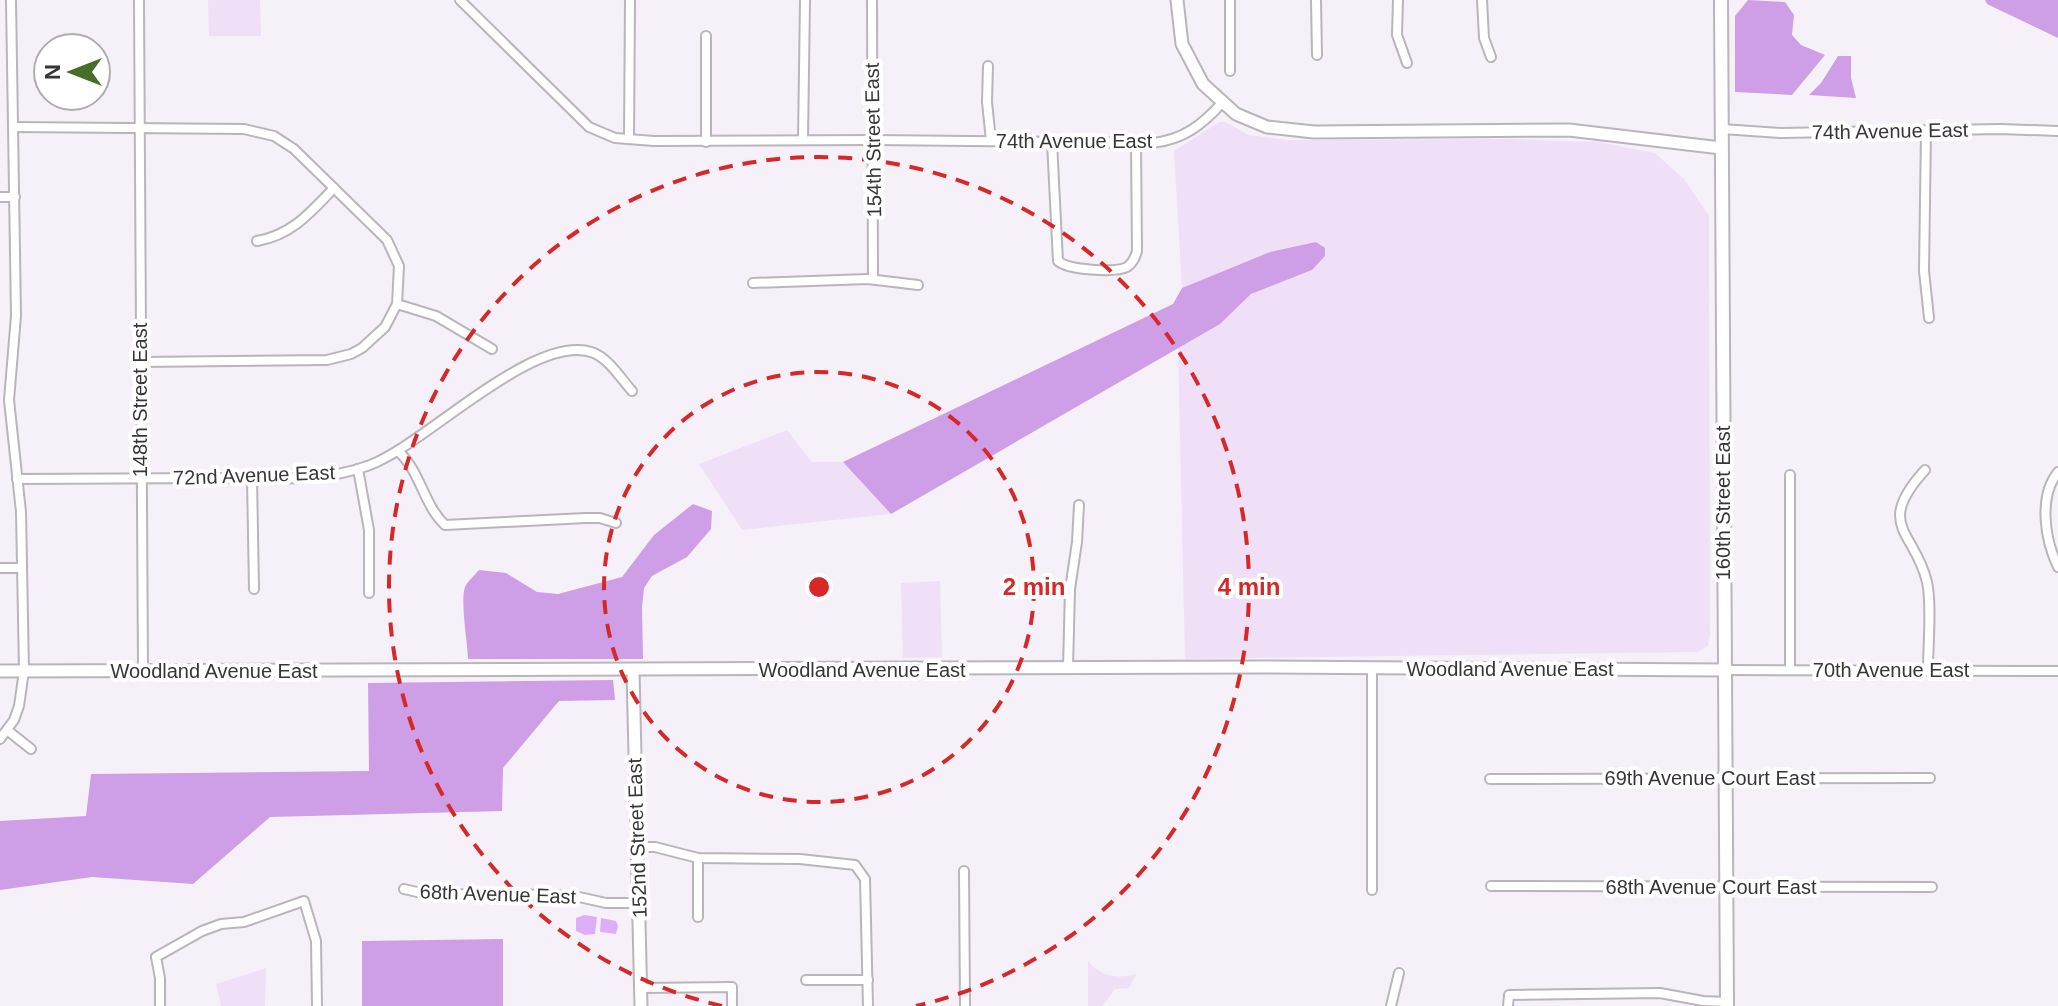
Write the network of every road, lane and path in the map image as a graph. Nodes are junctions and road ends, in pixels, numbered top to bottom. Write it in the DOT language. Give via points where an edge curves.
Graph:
graph roads {
  1 [pos="11,0"];
  2 [pos="139,0"];
  3 [pos="460,0"];
  4 [pos="630,0"];
  5 [pos="805,0"];
  6 [pos="872,0"];
  7 [pos="1177,0"];
  8 [pos="1230,0"];
  9 [pos="1316,0"];
  10 [pos="1398,0"];
  11 [pos="1482,0"];
  12 [pos="1721,0"];
  13 [pos="706,36"];
  14 [pos="1317,55"];
  15 [pos="1491,57"];
  16 [pos="1407,63"];
  17 [pos="988,66"];
  18 [pos="1230,71"];
  19 [pos="1222,103"];
  20 [pos="14,127"];
  21 [pos="141,129"];
  22 [pos="1722,129"];
  23 [pos="2058,131"];
  24 [pos="1926,132"];
  25 [pos="629,139"];
  26 [pos="803,140"];
  27 [pos="874,140"];
  28 [pos="991,141"];
  29 [pos="706,142"];
  30 [pos="1052,142"];
  31 [pos="1136,143"];
  32 [pos="1721,148"];
  33 [pos="334,188"];
  34 [pos="0,197"];
  35 [pos="15,197"];
  36 [pos="257,241"];
  37 [pos="873,279"];
  38 [pos="753,283"];
  39 [pos="918,285"];
  40 [pos="397,304"];
  41 [pos="1929,318"];
  42 [pos="492,349"];
  43 [pos="140,362"];
  44 [pos="632,391"];
  45 [pos="400,453"];
  46 [pos="358,469"];
  47 [pos="1925,470"];
  48 [pos="2058,472"];
  49 [pos="1790,475"];
  50 [pos="140,478"];
  51 [pos="252,478"];
  52 [pos="17,479"];
  53 [pos="1079,505"];
  54 [pos="616,523"];
  55 [pos="2058,567"];
  56 [pos="0,568"];
  57 [pos="22,568"];
  58 [pos="254,589"];
  59 [pos="369,593"];
  60 [pos="1068,668"];
  61 [pos="1372,669"];
  62 [pos="143,670"];
  63 [pos="1724,670"];
  64 [pos="1790,670"];
  65 [pos="1928,670"];
  66 [pos="0,671"];
  67 [pos="24,671"];
  68 [pos="633,671"];
  69 [pos="2058,671"];
  70 [pos="7,730"];
  71 [pos="0,739"];
  72 [pos="31,749"];
  73 [pos="1725,778"];
  74 [pos="1930,778"];
  75 [pos="1490,779"];
  76 [pos="637,847"];
  77 [pos="698,858"];
  78 [pos="964,871"];
  79 [pos="1491,886"];
  80 [pos="1725,887"];
  81 [pos="1932,887"];
  82 [pos="404,889"];
  83 [pos="1372,890"];
  84 [pos="639,903"];
  85 [pos="698,917"];
  86 [pos="1399,973"];
  87 [pos="806,980"];
  88 [pos="868,980"];
  89 [pos="641,988"];
  90 [pos="1727,1004"];
  91 [pos="160,1006"];
  92 [pos="317,1006"];
  93 [pos="641,1006"];
  94 [pos="732,1006"];
  95 [pos="868,1006"];
  96 [pos="965,1006"];
  97 [pos="1391,1006"];
  98 [pos="1508,1006"];
  1 -- 20 [label="street"];
  2 -- 21 [label="street, 148th Street East"];
  3 -- 25 [label="street, 74th Avenue East" via="589,127"];
  4 -- 25 [label="street"];
  5 -- 26 [label="street"];
  6 -- 27 [label="street, 154th Street East"];
  7 -- 19 [label="street" via="1188,59"];
  8 -- 18 [label="street"];
  9 -- 14 [label="street"];
  10 -- 16 [label="street" via="1397,35"];
  11 -- 15 [label="street"];
  12 -- 22 [label="main road, 160th Street East"];
  13 -- 29 [label="street"];
  17 -- 28 [label="street"];
  19 -- 31 [label="street, 74th Avenue East" via="1182,136"];
  19 -- 32 [label="street" via="1251,121 1290,131 1569,130"];
  20 -- 21 [label="street"];
  20 -- 35 [label="street"];
  21 -- 33 [label="street" via="260,131 294,149"];
  21 -- 43 [label="street, 148th Street East"];
  22 -- 24 [label="street, 74th Avenue East"];
  22 -- 32 [label="main road, 160th Street East"];
  23 -- 24 [label="street, 74th Avenue East"];
  24 -- 41 [label="street" via="1924,271"];
  25 -- 29 [label="street, 74th Avenue East"];
  26 -- 27 [label="street, 74th Avenue East"];
  26 -- 29 [label="street, 74th Avenue East"];
  27 -- 28 [label="street, 74th Avenue East"];
  27 -- 37 [label="street, 154th Street East"];
  28 -- 30 [label="street, 74th Avenue East"];
  30 -- 31 [label="street, 74th Avenue East"];
  30 -- 31 [label="street" via="1060,264 1124,269 1137,251"];
  32 -- 63 [label="main road, 160th Street East"];
  33 -- 36 [label="street" via="291,229"];
  33 -- 40 [label="street" via="392,246 399,266"];
  34 -- 35 [label="street"];
  35 -- 52 [label="street" via="16,316 9,400"];
  37 -- 38 [label="street"];
  37 -- 39 [label="street"];
  40 -- 42 [label="street" via="436,316"];
  40 -- 43 [label="street" via="373,341 340,358"];
  43 -- 50 [label="street, 148th Street East"];
  44 -- 45 [label="street, 72nd Avenue East" via="593,353 559,353 504,375"];
  45 -- 46 [label="street, 72nd Avenue East"];
  45 -- 54 [label="street" via="445,525 586,518"];
  46 -- 51 [label="street, 72nd Avenue East"];
  46 -- 59 [label="street" via="369,530"];
  47 -- 65 [label="street" via="1904,497 1901,525 1928,584"];
  48 -- 55 [label="street" via="2046,510"];
  49 -- 64 [label="street"];
  50 -- 51 [label="street, 72nd Avenue East"];
  50 -- 52 [label="street, 72nd Avenue East"];
  50 -- 62 [label="street, 148th Street East"];
  51 -- 58 [label="street"];
  52 -- 57 [label="street"];
  53 -- 60 [label="street"];
  56 -- 57 [label="street"];
  57 -- 67 [label="street"];
  60 -- 61 [label="street, Woodland Avenue East"];
  60 -- 68 [label="street, Woodland Avenue East"];
  61 -- 63 [label="street, Woodland Avenue East"];
  61 -- 83 [label="street"];
  62 -- 67 [label="street, Woodland Avenue East"];
  62 -- 68 [label="street, Woodland Avenue East"];
  63 -- 64 [label="street, 70th Avenue East"];
  63 -- 73 [label="main road, 160th Street East"];
  64 -- 65 [label="street, 70th Avenue East"];
  65 -- 69 [label="street, 70th Avenue East"];
  66 -- 67 [label="street, Woodland Avenue East"];
  67 -- 70 [label="street" via="19,706"];
  68 -- 76 [label="street, 152nd Street East"];
  70 -- 71 [label="street"];
  70 -- 72 [label="street"];
  73 -- 74 [label="street, 69th Avenue Court East"];
  73 -- 75 [label="street, 69th Avenue Court East"];
  73 -- 80 [label="main road, 160th Street East"];
  76 -- 77 [label="street"];
  76 -- 84 [label="street, 152nd Street East"];
  77 -- 85 [label="street"];
  77 -- 88 [label="street" via="800,859 857,867 865,879"];
  78 -- 96 [label="street"];
  79 -- 80 [label="street, 68th Avenue Court East"];
  80 -- 81 [label="street, 68th Avenue Court East"];
  80 -- 90 [label="main road, 160th Street East"];
  82 -- 84 [label="street, 68th Avenue East"];
  84 -- 89 [label="street, 152nd Street East"];
  86 -- 97 [label="street"];
  87 -- 88 [label="street"];
  88 -- 95 [label="street"];
  89 -- 93 [label="street, 152nd Street East"];
  89 -- 94 [label="street" via="732,987"];
  90 -- 98 [label="street" via="1660,993 1509,995"];
  91 -- 92 [label="street" via="156,957 202,931 304,901 316,941"];
}
